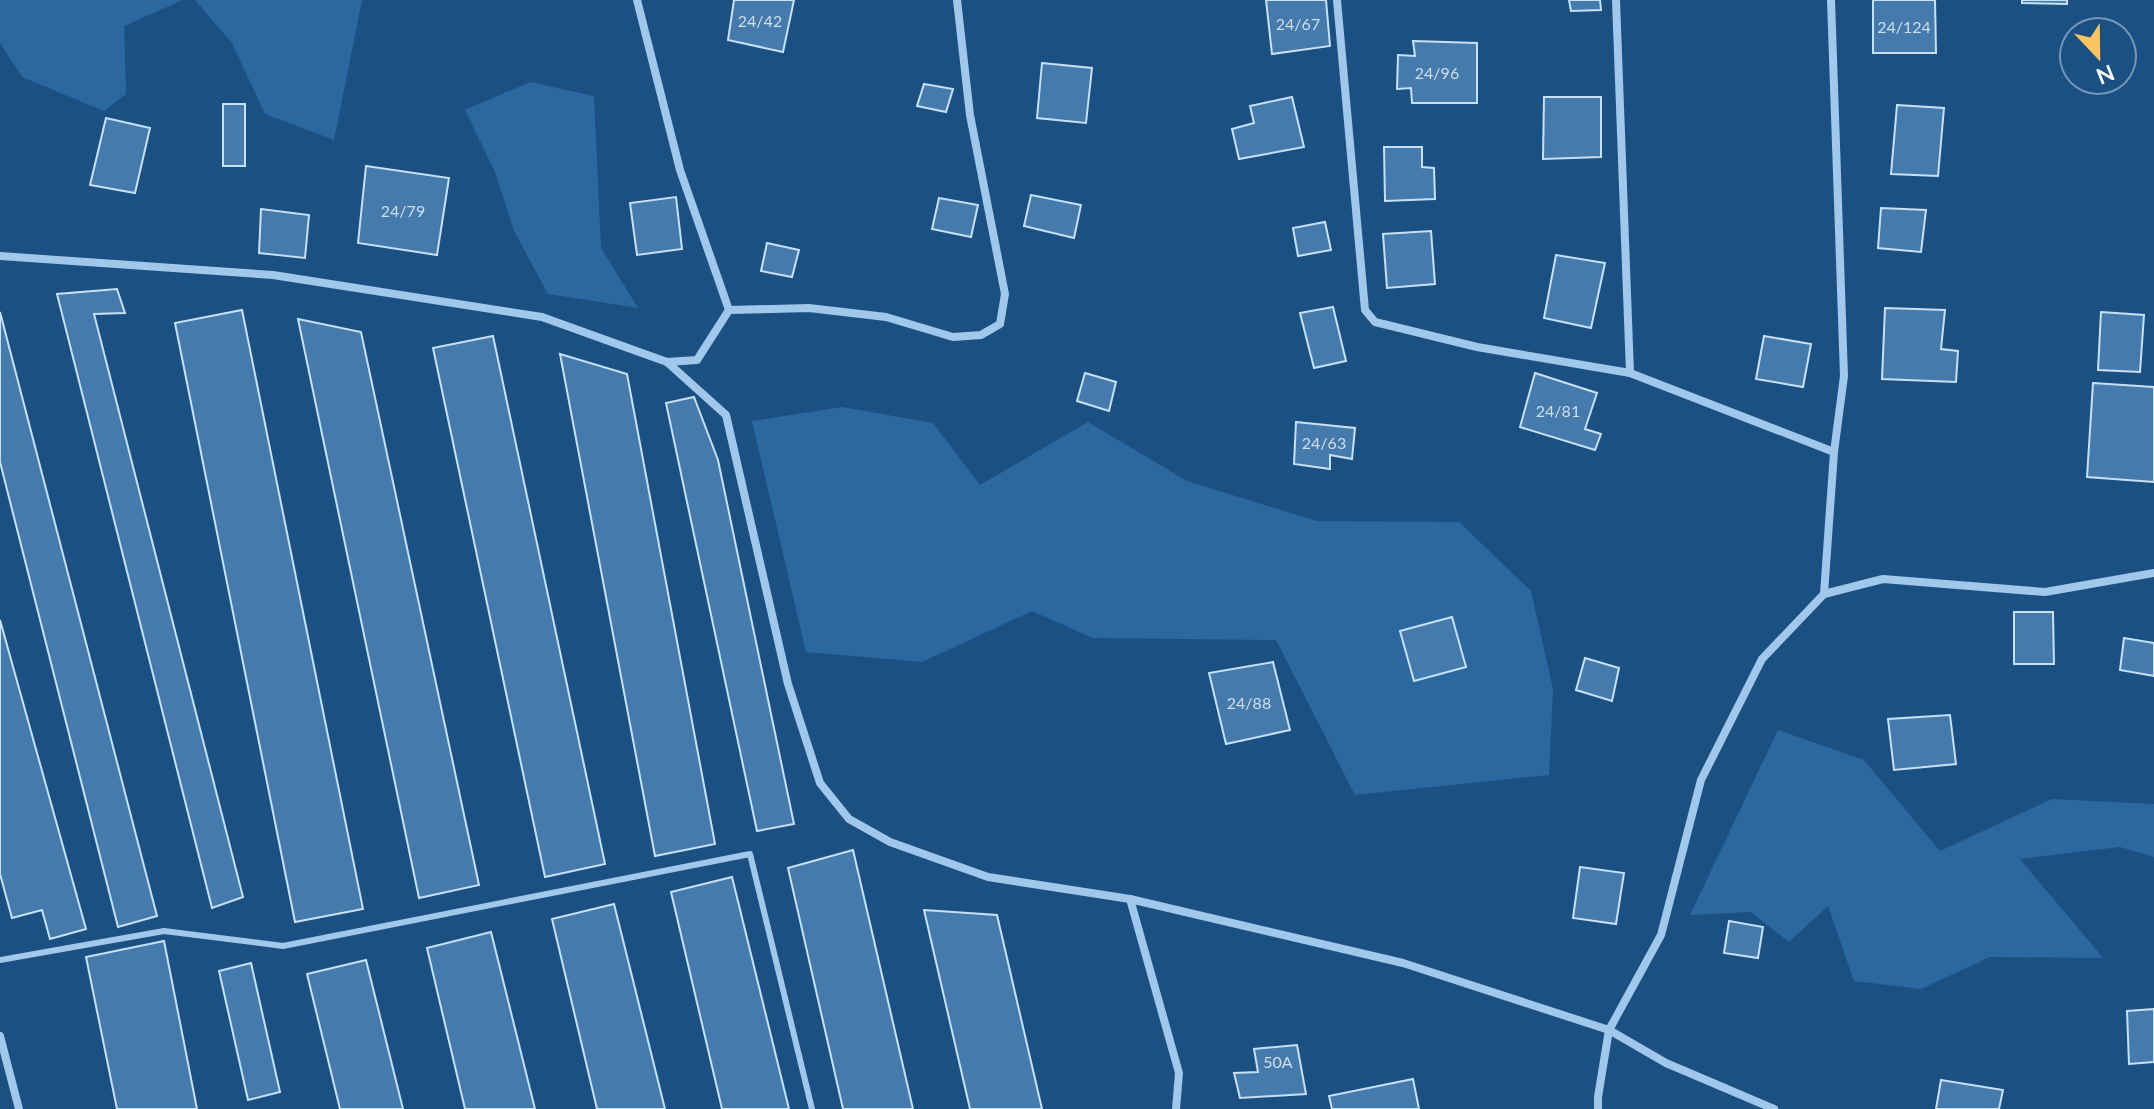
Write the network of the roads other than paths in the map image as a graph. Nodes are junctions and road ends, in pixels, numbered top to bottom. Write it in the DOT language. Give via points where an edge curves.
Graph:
graph roads {
  1 [pos="637,0"];
  2 [pos="957,0"];
  3 [pos="1337,0"];
  4 [pos="1616,0"];
  5 [pos="1831,0"];
  6 [pos="0,256"];
  7 [pos="729,310"];
  8 [pos="667,362"];
  9 [pos="1630,373"];
  10 [pos="1834,452"];
  11 [pos="2154,573"];
  12 [pos="1824,594"];
  13 [pos="1130,899"];
  14 [pos="0,960"];
  15 [pos="1609,1030"];
  16 [pos="0,1036"];
  17 [pos="19,1109"];
  18 [pos="812,1109"];
  19 [pos="1176,1109"];
  20 [pos="1598,1109"];
  21 [pos="1774,1109"];
  1 -- 7 [label="street" via="680,170"];
  2 -- 7 [label="street" via="970,115 1005,294 1000,324 981,335 953,337 886,317 809,308"];
  3 -- 9 [label="street" via="1365,310 1375,322 1477,347"];
  4 -- 9 [label="street"];
  5 -- 10 [label="street" via="1844,376"];
  6 -- 8 [label="street" via="273,275 542,317"];
  7 -- 8 [label="street" via="697,360"];
  8 -- 13 [label="street" via="726,415 788,684 820,783 849,819 890,842 988,877"];
  9 -- 10 [label="street"];
  10 -- 12 [label="street"];
  11 -- 12 [label="street" via="2045,592 1883,579"];
  12 -- 15 [label="street" via="1762,659 1701,780 1661,935"];
  13 -- 15 [label="street" via="1403,963"];
  13 -- 19 [label="street" via="1179,1073"];
  14 -- 18 [label="lane" via="164,931 283,946 750,854"];
  15 -- 20 [label="street"];
  15 -- 21 [label="street" via="1666,1063"];
  16 -- 17 [label="street"];
}
